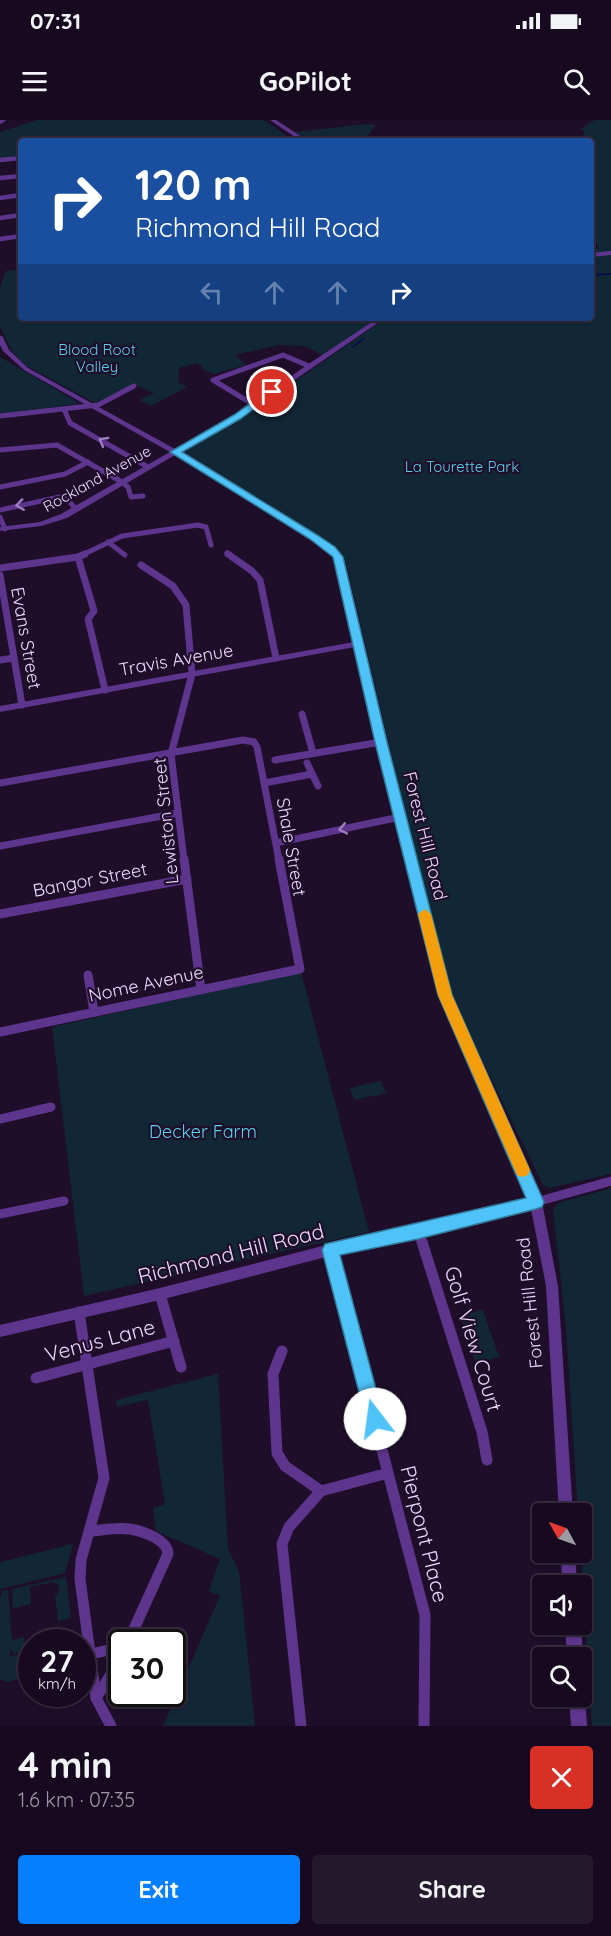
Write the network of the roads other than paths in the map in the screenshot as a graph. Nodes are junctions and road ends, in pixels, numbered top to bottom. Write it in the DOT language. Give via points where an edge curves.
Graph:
graph roads {
  1 [pos="273,120"];
  2 [pos="300,138"];
  3 [pos="18,158"];
  4 [pos="0,160"];
  5 [pos="18,176"];
  6 [pos="0,178"];
  7 [pos="18,195"];
  8 [pos="0,198"];
  9 [pos="18,215"];
  10 [pos="0,218"];
  11 [pos="18,236"];
  12 [pos="0,239"];
  13 [pos="611,253"];
  14 [pos="594,255"];
  15 [pos="377,321"];
  16 [pos="0,337"];
  17 [pos="309,366"];
  18 [pos="134,386"];
  19 [pos="254,405"];
  20 [pos="90,406"];
  21 [pos="64,409"];
  22 [pos="0,416"];
  23 [pos="0,450"];
  24 [pos="175,452"];
  25 [pos="88,462"];
  26 [pos="148,467"];
  27 [pos="122,482"];
  28 [pos="0,487"];
  29 [pos="143,496"];
  30 [pos="76,509"];
  31 [pos="0,510"];
  32 [pos="0,517"];
  33 [pos="2,529"];
  34 [pos="108,542"];
  35 [pos="211,545"];
  36 [pos="227,553"];
  37 [pos="125,555"];
  38 [pos="78,556"];
  39 [pos="141,565"];
  40 [pos="0,568"];
  41 [pos="0,575"];
  42 [pos="3,613"];
  43 [pos="358,644"];
  44 [pos="14,658"];
  45 [pos="276,658"];
  46 [pos="0,660"];
  47 [pos="192,674"];
  48 [pos="105,690"];
  49 [pos="22,705"];
  50 [pos="0,709"];
  51 [pos="302,714"];
  52 [pos="381,742"];
  53 [pos="313,753"];
  54 [pos="171,754"];
  55 [pos="275,760"];
  56 [pos="307,763"];
  57 [pos="312,774"];
  58 [pos="0,783"];
  59 [pos="264,783"];
  60 [pos="318,786"];
  61 [pos="178,813"];
  62 [pos="400,817"];
  63 [pos="276,843"];
  64 [pos="0,846"];
  65 [pos="187,879"];
  66 [pos="0,914"];
  67 [pos="300,969"];
  68 [pos="88,975"];
  69 [pos="201,990"];
  70 [pos="94,1012"];
  71 [pos="0,1032"];
  72 [pos="51,1107"];
  73 [pos="0,1119"];
  74 [pos="611,1181"];
  75 [pos="64,1201"];
  76 [pos="536,1202"];
  77 [pos="0,1214"];
  78 [pos="418,1232"];
  79 [pos="330,1250"];
  80 [pos="160,1294"];
  81 [pos="79,1312"];
  82 [pos="0,1331"];
  83 [pos="174,1341"];
  84 [pos="282,1351"];
  85 [pos="87,1366"];
  86 [pos="181,1367"];
  87 [pos="36,1378"];
  88 [pos="487,1460"];
  89 [pos="388,1473"];
  90 [pos="321,1491"];
  91 [pos="565,1503"];
  92 [pos="91,1531"];
  93 [pos="87,1629"];
  94 [pos="134,1629"];
  95 [pos="108,1681"];
  96 [pos="96,1698"];
  97 [pos="578,1707"];
  98 [pos="111,1726"];
  99 [pos="301,1726"];
  100 [pos="424,1726"];
  101 [pos="579,1726"];
  1 -- 2 [label="street"];
  3 -- 4 [label="street"];
  5 -- 6 [label="street"];
  7 -- 8 [label="street"];
  9 -- 10 [label="street"];
  11 -- 12 [label="street"];
  13 -- 14 [label="street"];
  15 -- 17 [label="street, Rockland Avenue"];
  16 -- 20 [label="street, Forest Hill Road" via="17,363"];
  17 -- 19 [label="street, Rockland Avenue"];
  17 -- 19 [label="street" via="283,355 213,380"];
  18 -- 20 [label="street"];
  19 -- 24 [label="street, Rockland Avenue"];
  20 -- 21 [label="street"];
  20 -- 24 [label="street, Forest Hill Road"];
  21 -- 22 [label="street"];
  26 -- 21 [label="street, one-way" via="70,423"];
  23 -- 25 [label="street" via="57,446"];
  24 -- 26 [label="street, Rockland Avenue"];
  24 -- 43 [label="street, Forest Hill Road" via="334,552"];
  25 -- 27 [label="street"];
  25 -- 28 [label="street" via="65,474"];
  26 -- 27 [label="street, Rockland Avenue"];
  27 -- 29 [label="street" via="130,497"];
  27 -- 30 [label="street, Rockland Avenue"];
  30 -- 31 [label="street, one-way" via="64,496"];
  30 -- 33 [label="street, Rockland Avenue" via="47,523"];
  32 -- 33 [label="street"];
  34 -- 35 [label="street" via="122,536 198,525 206,527"];
  34 -- 37 [label="street"];
  34 -- 38 [label="street"];
  36 -- 45 [label="street" via="260,580"];
  38 -- 40 [label="street"];
  38 -- 48 [label="street" via="94,610 88,619"];
  39 -- 47 [label="street, Lewiston Street" via="167,581 183,600"];
  41 -- 42 [label="street, Evans Street"];
  42 -- 44 [label="street, Evans Street"];
  43 -- 45 [label="street, Travis Avenue"];
  43 -- 52 [label="street, Forest Hill Road"];
  44 -- 46 [label="street"];
  44 -- 49 [label="street, Evans Street"];
  45 -- 47 [label="street, Travis Avenue"];
  47 -- 48 [label="street, Travis Avenue"];
  47 -- 54 [label="street, Lewiston Street"];
  48 -- 49 [label="street, Travis Avenue"];
  49 -- 50 [label="street, Travis Avenue"];
  51 -- 53 [label="street"];
  52 -- 53 [label="street"];
  52 -- 62 [label="street, Forest Hill Road"];
  53 -- 55 [label="street"];
  54 -- 58 [label="street"];
  54 -- 59 [label="street, Shale Street" via="251,741 257,747"];
  54 -- 61 [label="street, Lewiston Street"];
  56 -- 57 [label="street"];
  57 -- 59 [label="street"];
  57 -- 60 [label="street"];
  59 -- 63 [label="street, Shale Street"];
  61 -- 64 [label="street"];
  61 -- 65 [label="street, Lewiston Street"];
  62 -- 63 [label="street, one-way"];
  62 -- 76 [label="street, Forest Hill Road" via="445,995"];
  63 -- 67 [label="street, Shale Street"];
  65 -- 66 [label="street, Bangor Street"];
  65 -- 69 [label="street, Lewiston Street"];
  67 -- 69 [label="street, Nome Avenue"];
  68 -- 70 [label="street"];
  69 -- 70 [label="street, Nome Avenue"];
  70 -- 71 [label="street, Nome Avenue"];
  72 -- 73 [label="street"];
  74 -- 76 [label="street, Richmond Hill Road"];
  75 -- 77 [label="street"];
  76 -- 78 [label="street, Richmond Hill Road"];
  76 -- 91 [label="street, Forest Hill Road" via="552,1286"];
  78 -- 79 [label="street, Richmond Hill Road"];
  78 -- 88 [label="street, Golf View Court" via="482,1432"];
  79 -- 80 [label="street, Richmond Hill Road"];
  79 -- 89 [label="street, Pierpont Place"];
  80 -- 81 [label="street, Richmond Hill Road"];
  80 -- 83 [label="street, Venus Lane"];
  81 -- 82 [label="street, Richmond Hill Road"];
  81 -- 85 [label="street"];
  83 -- 85 [label="street, Venus Lane"];
  83 -- 86 [label="street, Venus Lane"];
  84 -- 90 [label="street" via="273,1374 277,1453 285,1466"];
  85 -- 87 [label="street, Venus Lane"];
  85 -- 92 [label="street" via="104,1478"];
  89 -- 90 [label="street"];
  89 -- 100 [label="street, Pierpont Place" via="425,1615"];
  90 -- 99 [label="street" via="289,1527 282,1544"];
  92 -- 93 [label="street" via="79,1569"];
  92 -- 94 [label="street" via="130,1529 163,1542 168,1548"];
  95 -- 96 [label="street"];
  96 -- 98 [label="street"];
  97 -- 101 [label="street"];
}
